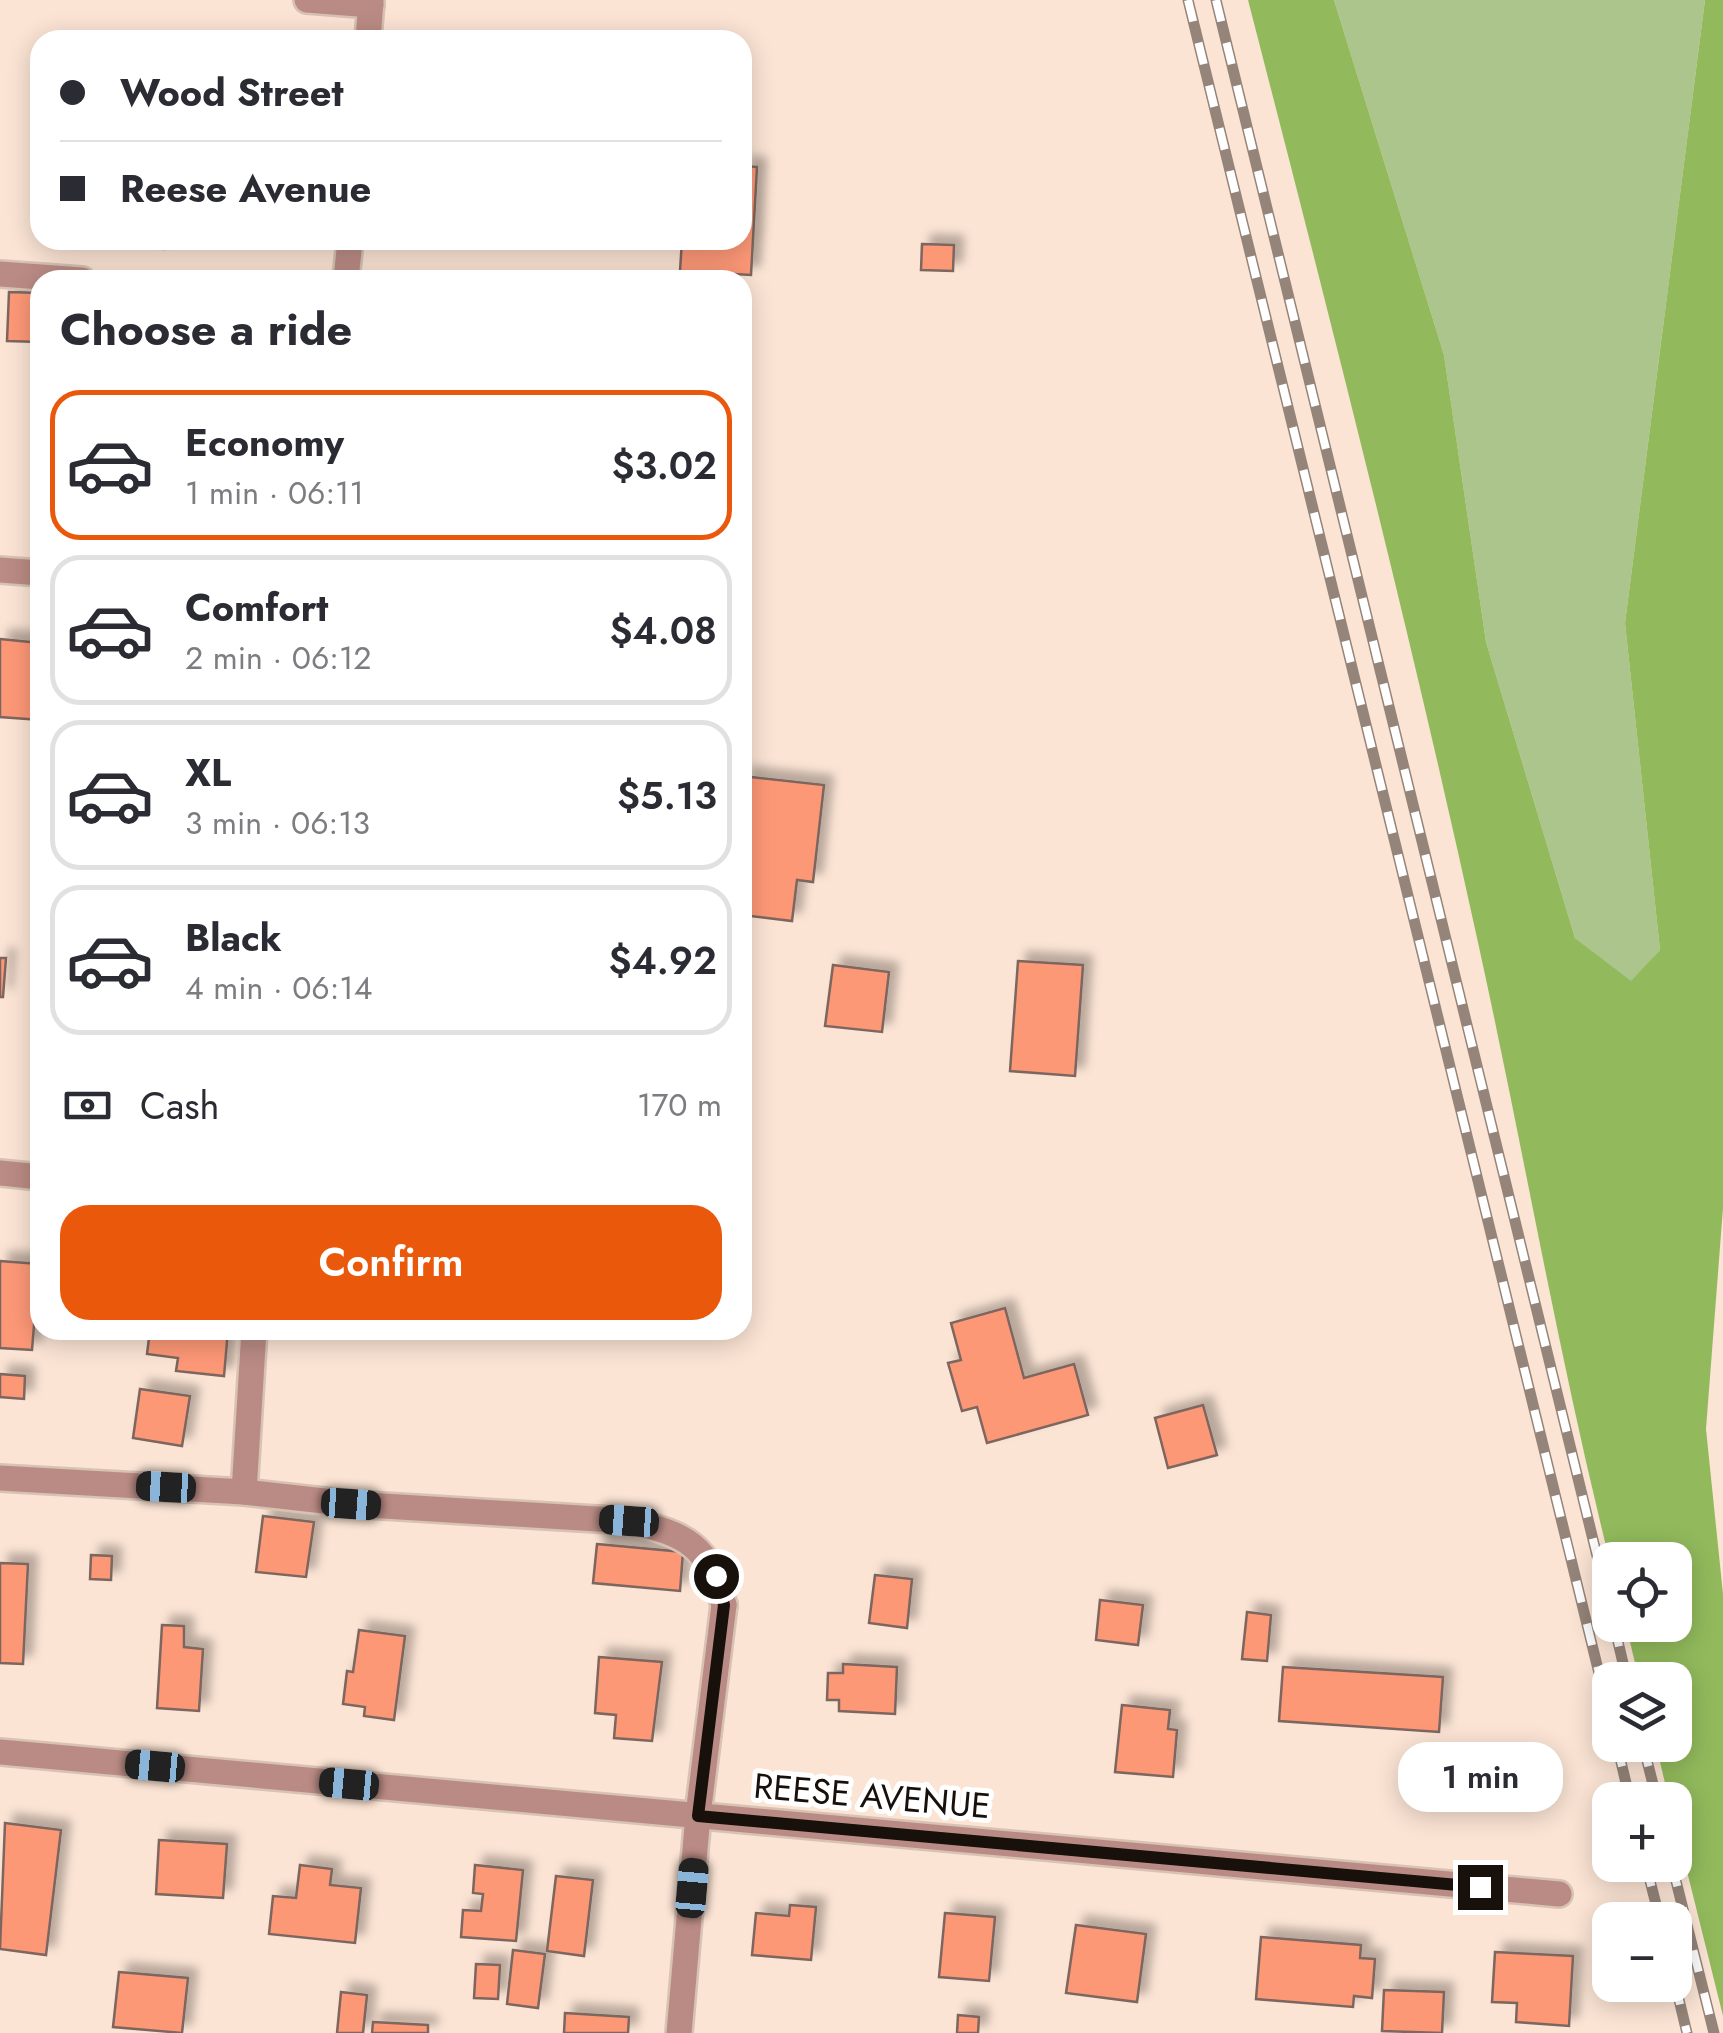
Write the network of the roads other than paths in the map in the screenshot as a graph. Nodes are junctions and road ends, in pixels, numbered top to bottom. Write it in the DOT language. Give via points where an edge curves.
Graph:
graph roads {
  1 [pos="307,0"];
  2 [pos="371,3"];
  3 [pos="369,30"];
  4 [pos="0,274"];
  5 [pos="30,276"];
  6 [pos="0,570"];
  7 [pos="30,572"];
  8 [pos="0,1173"];
  9 [pos="30,1176"];
  10 [pos="253,1340"];
  11 [pos="0,1478"];
  12 [pos="244,1492"];
  13 [pos="0,1752"];
  14 [pos="698,1816"];
  15 [pos="1559,1894"];
  16 [pos="678,2033"];
  1 -- 2 [label="street"];
  2 -- 3 [label="street"];
  4 -- 5 [label="street"];
  6 -- 7 [label="street"];
  8 -- 9 [label="street"];
  10 -- 12 [label="street"];
  11 -- 12 [label="street"];
  12 -- 14 [label="street" via="629,1521 670,1530 699,1547 724,1605"];
  13 -- 14 [label="street, REESE AVENUE"];
  14 -- 15 [label="street, REESE AVENUE"];
  14 -- 16 [label="street"];
}
